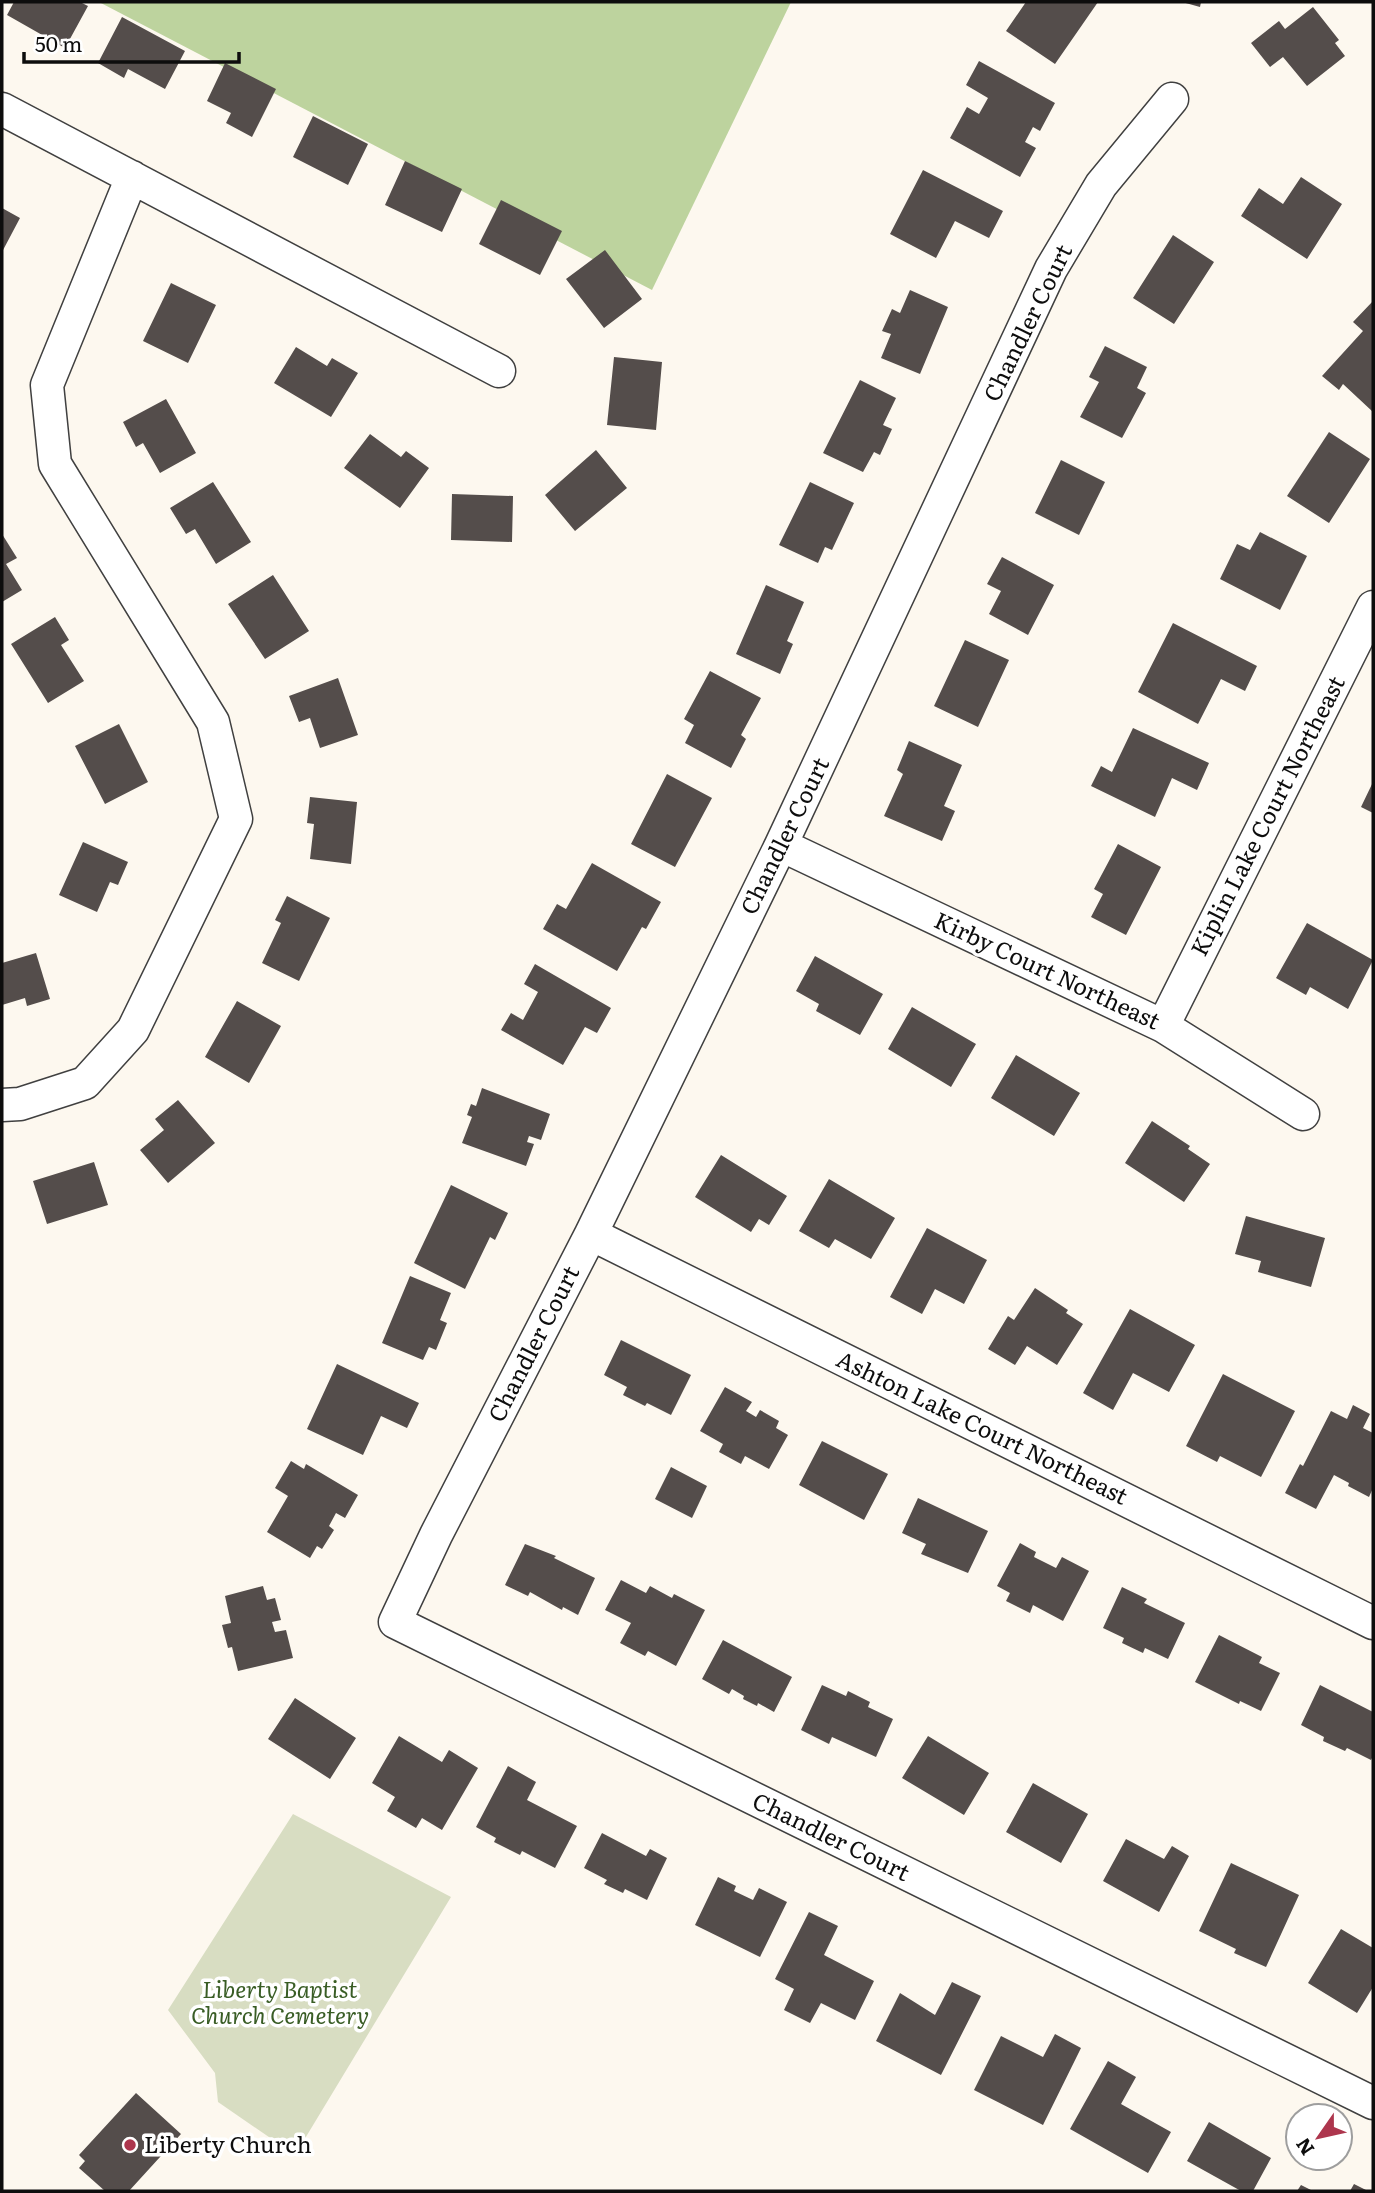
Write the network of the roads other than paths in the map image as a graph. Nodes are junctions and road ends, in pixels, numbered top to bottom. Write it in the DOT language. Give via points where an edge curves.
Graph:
graph roads {
  1 [pos="1172,99"];
  2 [pos="2,109"];
  3 [pos="132,177"];
  4 [pos="499,370"];
  5 [pos="1373,607"];
  6 [pos="1363,650"];
  7 [pos="782,845"];
  8 [pos="1163,1026"];
  9 [pos="2,1105"];
  10 [pos="1303,1114"];
  11 [pos="591,1234"];
  12 [pos="1373,1623"];
  13 [pos="1373,2103"];
  1 -- 7 [label="street, Chandler Court" via="1101,185 1051,269"];
  2 -- 3 [label="street"];
  3 -- 4 [label="street"];
  3 -- 9 [label="street" via="47,385 55,464 213,722 236,819 133,1030 85,1083 20,1104"];
  5 -- 6 [label="street, Kiplin Lake Court Northeast"];
  6 -- 8 [label="street, Kiplin Lake Court Northeast"];
  7 -- 8 [label="street, Kirby Court Northeast"];
  7 -- 11 [label="street, Chandler Court"];
  8 -- 10 [label="street, Kirby Court Northeast"];
  11 -- 12 [label="street, Ashton Lake Court Northeast"];
  11 -- 13 [label="street, Chandler Court" via="394,1622"];
}
